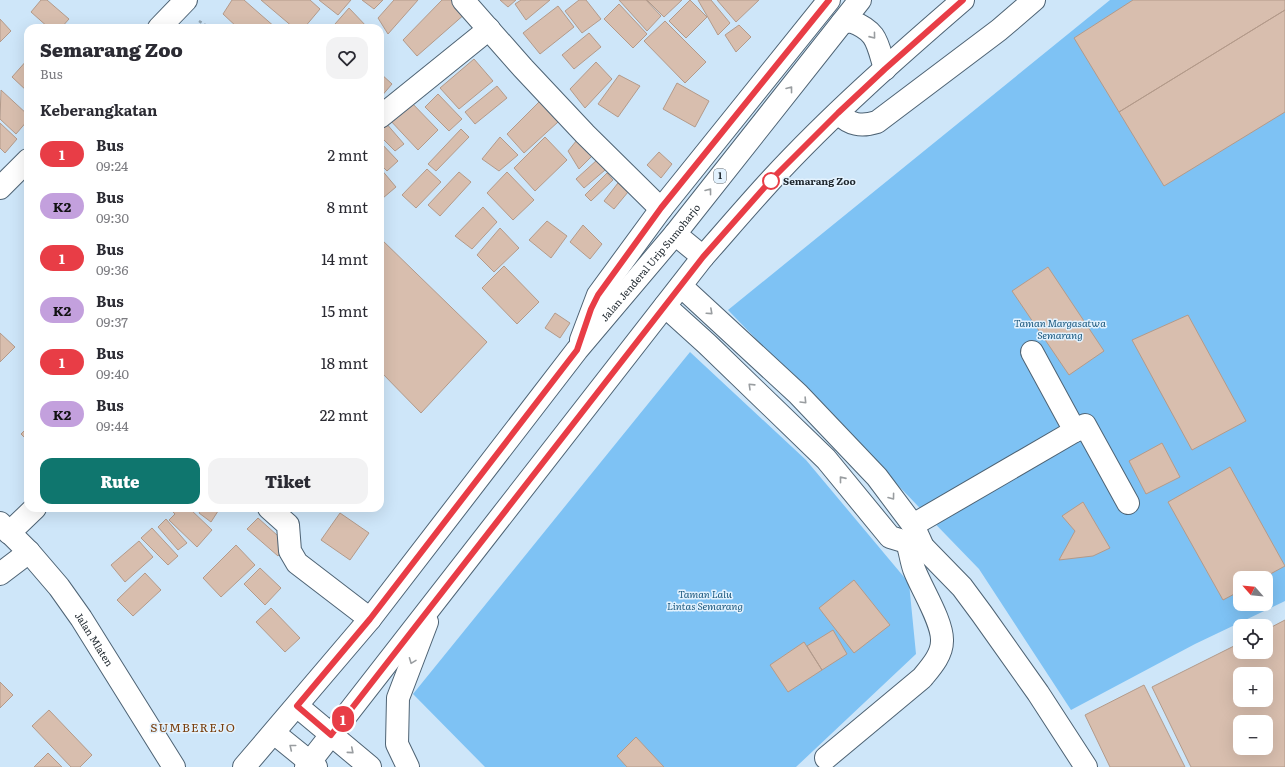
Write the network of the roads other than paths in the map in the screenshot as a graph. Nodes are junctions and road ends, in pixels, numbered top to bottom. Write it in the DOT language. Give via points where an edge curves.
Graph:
graph roads {
  1 [pos="186,0"];
  2 [pos="463,0"];
  3 [pos="829,0"];
  4 [pos="860,0"];
  5 [pos="963,0"];
  6 [pos="1034,0"];
  7 [pos="842,23"];
  8 [pos="163,24"];
  9 [pos="490,30"];
  10 [pos="885,69"];
  11 [pos="838,113"];
  12 [pos="384,115"];
  13 [pos="24,164"];
  14 [pos="0,188"];
  15 [pos="661,208"];
  16 [pos="674,234"];
  17 [pos="703,257"];
  18 [pos="681,286"];
  19 [pos="665,306"];
  20 [pos="577,350"];
  21 [pos="1032,352"];
  22 [pos="1075,431"];
  23 [pos="1128,503"];
  24 [pos="29,512"];
  25 [pos="273,512"];
  26 [pos="5,528"];
  27 [pos="914,538"];
  28 [pos="29,552"];
  29 [pos="0,574"];
  30 [pos="436,598"];
  31 [pos="370,619"];
  32 [pos="297,706"];
  33 [pos="274,733"];
  34 [pos="331,735"];
  35 [pos="826,758"];
  36 [pos="311,765"];
  37 [pos="174,767"];
  38 [pos="244,767"];
  39 [pos="370,767"];
  40 [pos="408,767"];
  41 [pos="1086,767"];
  1 -- 8 [label="main road"];
  2 -- 9 [label="main road"];
  3 -- 15 [label="main road"];
  4 -- 7 [label="main road, Jalan Jenderal Urip Sumoharjo / 1"];
  5 -- 10 [label="main road"];
  6 -- 11 [label="main road" via="999,30 877,122 866,125 853,124"];
  7 -- 10 [label="main road, one-way" via="850,21 870,31 876,39"];
  16 -- 7 [label="main road, Jalan Jenderal Urip Sumoharjo / 1, one-way"];
  9 -- 12 [label="main road"];
  9 -- 15 [label="main road" via="585,134"];
  10 -- 11 [label="main road"];
  11 -- 17 [label="main road" via="772,179"];
  13 -- 14 [label="main road"];
  15 -- 20 [label="main road" via="598,295"];
  16 -- 17 [label="main road"];
  16 -- 20 [label="main road, Jalan Jenderal Urip Sumoharjo / 1"];
  17 -- 18 [label="main road"];
  18 -- 19 [label="main road"];
  18 -- 27 [label="main road, one-way" via="798,394 877,477"];
  27 -- 19 [label="main road, one-way" via="890,537 826,460"];
  19 -- 30 [label="main road"];
  20 -- 31 [label="main road, Jalan Jenderal Urip Sumoharjo / 1"];
  21 -- 22 [label="main road"];
  22 -- 23 [label="main road" via="1085,425"];
  22 -- 27 [label="main road"];
  24 -- 26 [label="main road"];
  25 -- 31 [label="main road" via="288,525 290,551 297,563"];
  26 -- 28 [label="main road, Jalan Mlaten"];
  27 -- 35 [label="main road" via="914,568 941,630 939,653 922,678"];
  27 -- 41 [label="main road" via="962,587 1038,693"];
  28 -- 29 [label="main road"];
  28 -- 37 [label="main road, Jalan Mlaten" via="81,618"];
  30 -- 34 [label="main road"];
  30 -- 40 [label="main road, one-way" via="398,698 397,744"];
  31 -- 32 [label="main road, Jalan Jenderal Urip Sumoharjo / 1"];
  32 -- 33 [label="main road, Jalan Jenderal Urip Sumoharjo / 1"];
  32 -- 34 [label="main road"];
  36 -- 33 [label="main road, one-way"];
  33 -- 38 [label="main road, Jalan Jenderal Urip Sumoharjo / 1"];
  34 -- 36 [label="main road"];
  34 -- 39 [label="main road, one-way"];
}
